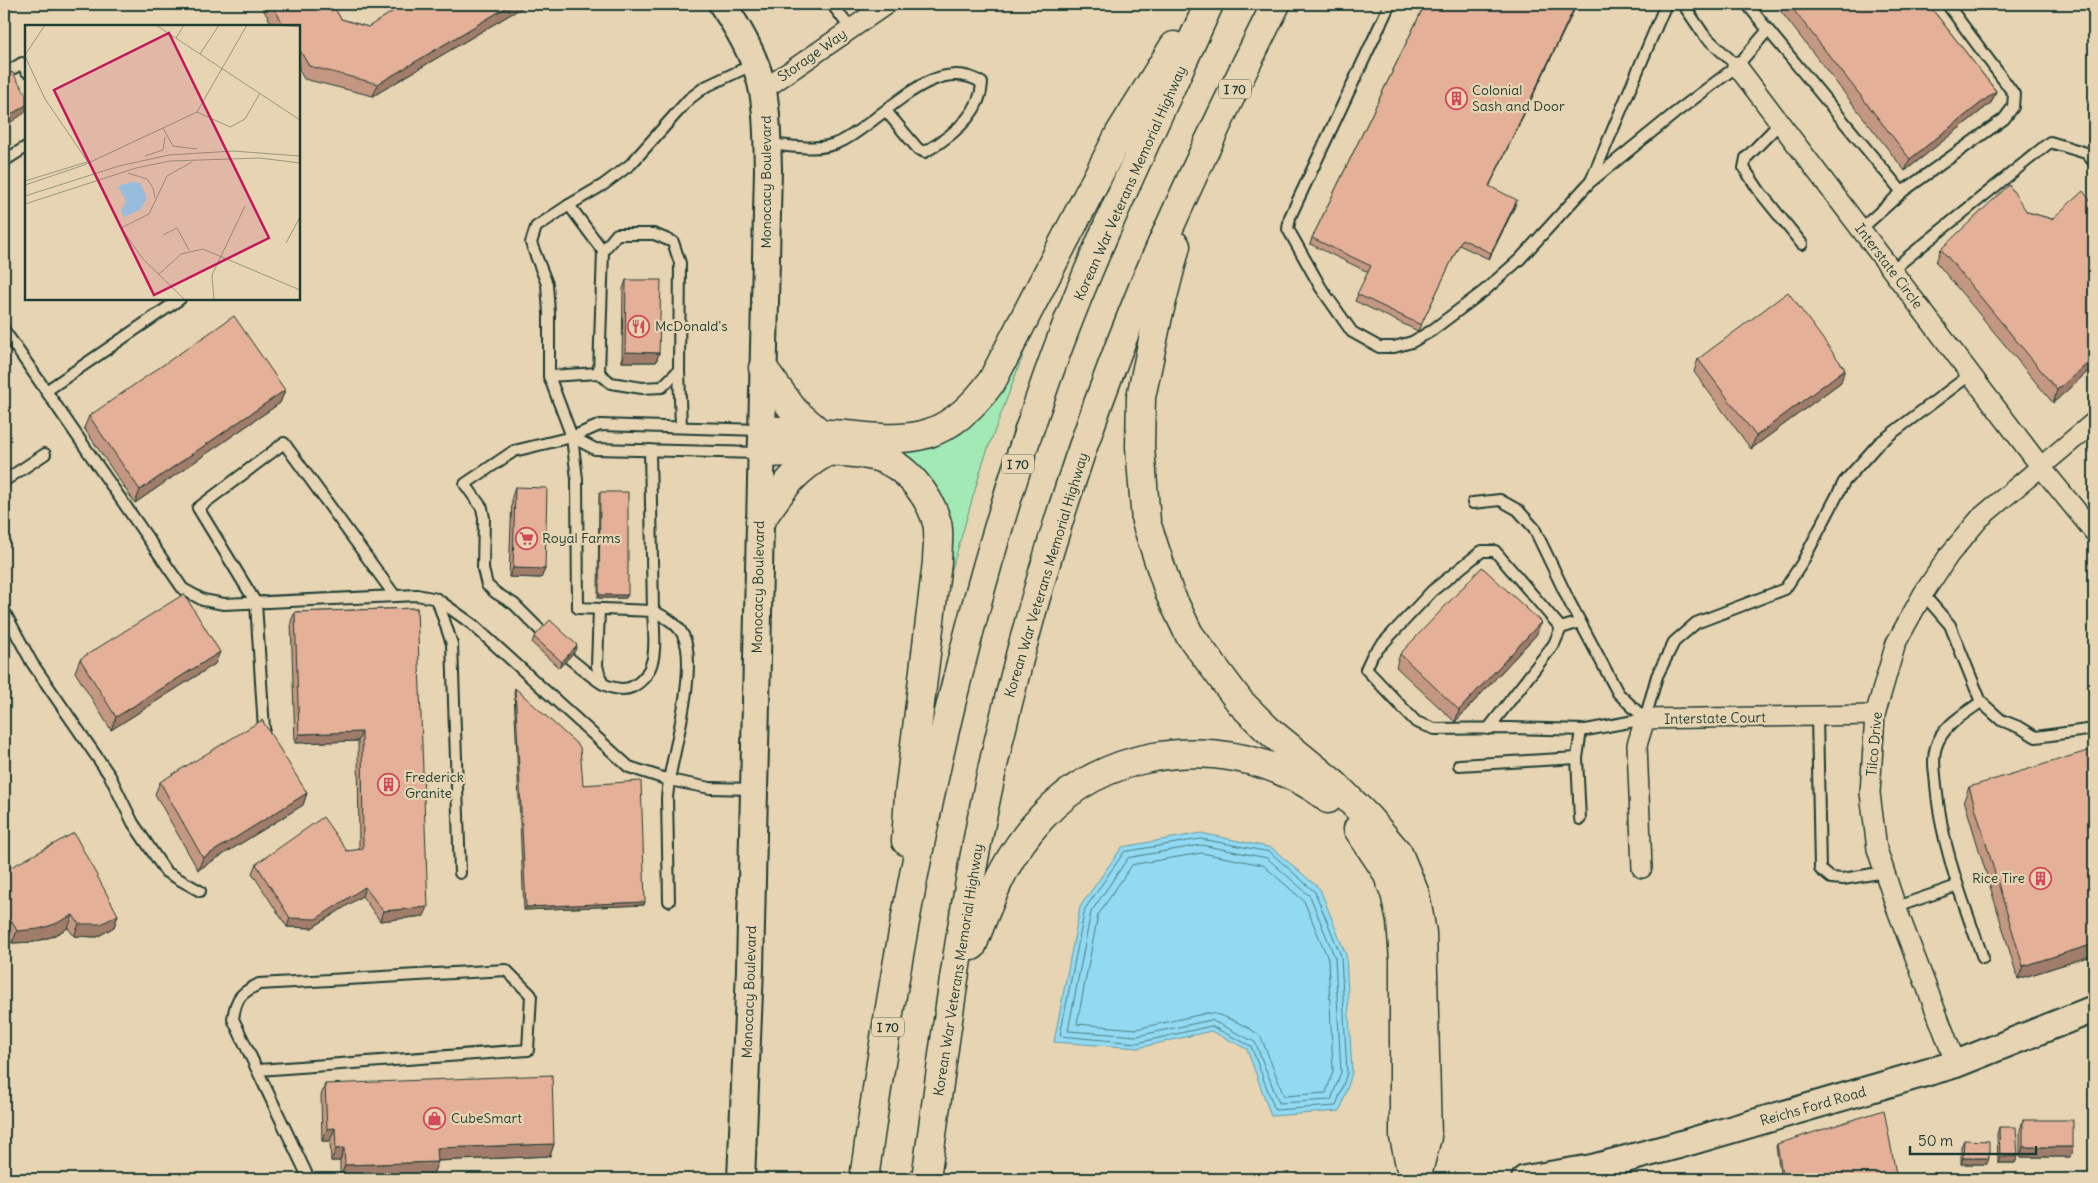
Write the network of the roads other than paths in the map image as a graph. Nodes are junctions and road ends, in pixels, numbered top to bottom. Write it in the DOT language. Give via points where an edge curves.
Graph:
graph roads {
  1 [pos="722,4"];
  2 [pos="832,4"];
  3 [pos="887,4"];
  4 [pos="1200,4"];
  5 [pos="1209,4"];
  6 [pos="1276,4"];
  7 [pos="1390,4"];
  8 [pos="1666,4"];
  9 [pos="1683,4"];
  10 [pos="1747,4"];
  11 [pos="1946,4"];
  12 [pos="850,28"];
  13 [pos="1768,30"];
  14 [pos="754,64"];
  15 [pos="1737,66"];
  16 [pos="25,68"];
  17 [pos="4,74"];
  18 [pos="763,90"];
  19 [pos="886,111"];
  20 [pos="1780,123"];
  21 [pos="767,144"];
  22 [pos="25,148"];
  23 [pos="4,161"];
  24 [pos="2094,162"];
  25 [pos="1194,174"];
  26 [pos="1590,182"];
  27 [pos="1902,192"];
  28 [pos="569,205"];
  29 [pos="1861,229"];
  30 [pos="1802,244"];
  31 [pos="603,251"];
  32 [pos="1892,270"];
  33 [pos="179,300"];
  34 [pos="4,330"];
  35 [pos="763,368"];
  36 [pos="679,370"];
  37 [pos="599,373"];
  38 [pos="1971,374"];
  39 [pos="550,376"];
  40 [pos="46,391"];
  41 [pos="2094,422"];
  42 [pos="681,427"];
  43 [pos="572,437"];
  44 [pos="762,442"];
  45 [pos="822,443"];
  46 [pos="650,450"];
  47 [pos="45,454"];
  48 [pos="2041,467"];
  49 [pos="4,481"];
  50 [pos="1473,503"];
  51 [pos="760,521"];
  52 [pos="2094,532"];
  53 [pos="1923,594"];
  54 [pos="395,596"];
  55 [pos="437,599"];
  56 [pos="256,603"];
  57 [pos="600,609"];
  58 [pos="654,611"];
  59 [pos="4,612"];
  60 [pos="1580,622"];
  61 [pos="1561,628"];
  62 [pos="542,632"];
  63 [pos="568,658"];
  64 [pos="602,683"];
  65 [pos="1981,702"];
  66 [pos="1875,715"];
  67 [pos="1817,716"];
  68 [pos="1645,719"];
  69 [pos="1488,728"];
  70 [pos="264,729"];
  71 [pos="2094,729"];
  72 [pos="1582,730"];
  73 [pos="1577,758"];
  74 [pos="1459,765"];
  75 [pos="669,780"];
  76 [pos="754,789"];
  77 [pos="1580,819"];
  78 [pos="1642,868"];
  79 [pos="1885,872"];
  80 [pos="460,873"];
  81 [pos="1957,886"];
  82 [pos="200,891"];
  83 [pos="669,901"];
  84 [pos="1896,907"];
  85 [pos="901,948"];
  86 [pos="1983,958"];
  87 [pos="952,998"];
  88 [pos="2094,1009"];
  89 [pos="1956,1064"];
  90 [pos="259,1070"];
  91 [pos="309,1179"];
  92 [pos="741,1179"];
  93 [pos="864,1179"];
  94 [pos="926,1179"];
  95 [pos="1414,1179"];
  96 [pos="1525,1179"];
  1 -- 14 [label="main road, Monocacy Boulevard"];
  2 -- 12 [label="lane"];
  3 -- 12 [label="street, Storage Way"];
  4 -- 45 [label="highway" via="1120,133 1013,342 980,399 966,412 929,433"];
  5 -- 85 [label="highway, Korean War Veterans Memorial Highway / I 70" via="1090,267 1009,490 949,708"];
  6 -- 25 [label="highway, Korean War Veterans Memorial Highway / I 70"];
  7 -- 26 [label="lane" via="1290,216 1288,229 1321,288 1352,332 1379,347 1394,347 1412,342 1431,331 1520,259"];
  8 -- 26 [label="lane"];
  9 -- 15 [label="lane" via="1704,35"];
  10 -- 13 [label="lane"];
  11 -- 27 [label="lane" via="2014,94 2013,107 2004,119"];
  12 -- 18 [label="street, Storage Way"];
  13 -- 15 [label="lane"];
  13 -- 27 [label="lane"];
  14 -- 18 [label="main road, Monocacy Boulevard"];
  14 -- 28 [label="lane" via="705,87 689,99 631,164"];
  15 -- 20 [label="street, Interstate Circle"];
  15 -- 26 [label="lane"];
  16 -- 17 [label="lane" via="22,63"];
  18 -- 21 [label="main road, Monocacy Boulevard"];
  19 -- 19 [label="lane" via="914,90 951,74 974,78 982,83 982,94 972,112 960,126 925,152 918,149"];
  19 -- 21 [label="lane" via="858,132 820,148"];
  20 -- 29 [label="street, Interstate Circle"];
  20 -- 30 [label="lane" via="1746,158 1744,168"];
  21 -- 35 [label="main road, Monocacy Boulevard"];
  22 -- 23 [label="lane"];
  24 -- 32 [label="lane" via="2086,153 2050,142"];
  25 -- 87 [label="highway, Korean War Veterans Memorial Highway / I 70" via="1142,290 1101,396 1034,605 1004,716 983,814"];
  25 -- 95 [label="highway" via="1141,397 1140,447 1146,522 1169,592 1189,634 1240,702 1369,819 1398,853 1415,894 1422,933 1427,1137"];
  27 -- 29 [label="lane"];
  28 -- 31 [label="lane"];
  28 -- 39 [label="lane" via="536,227 532,244 547,284"];
  29 -- 32 [label="street, Interstate Circle"];
  31 -- 36 [label="lane" via="617,234 654,234 673,242 680,263"];
  31 -- 37 [label="lane"];
  32 -- 38 [label="street, Interstate Circle"];
  33 -- 40 [label="lane"];
  34 -- 40 [label="lane"];
  35 -- 44 [label="main road, Monocacy Boulevard"];
  35 -- 45 [label="highway"];
  36 -- 37 [label="lane" via="662,387 642,388 611,383"];
  36 -- 42 [label="lane"];
  37 -- 39 [label="lane"];
  38 -- 48 [label="street, Interstate Circle"];
  38 -- 68 [label="lane" via="1879,443 1844,482 1785,589 1696,623 1674,642 1658,676"];
  39 -- 43 [label="lane"];
  40 -- 56 [label="lane" via="183,589 203,600 224,604"];
  41 -- 48 [label="street, Tilco Drive"];
  42 -- 43 [label="lane" via="600,425"];
  42 -- 44 [label="lane"];
  43 -- 46 [label="lane" via="595,449"];
  43 -- 57 [label="lane" via="577,479 578,608"];
  43 -- 62 [label="lane" via="514,451 465,484 482,508 483,569 487,585 514,604"];
  44 -- 45 [label="highway"];
  44 -- 46 [label="lane"];
  44 -- 51 [label="main road, Monocacy Boulevard"];
  45 -- 51 [label="highway"];
  45 -- 85 [label="highway" via="879,457 901,470 929,502 938,525 937,562 908,796"];
  46 -- 58 [label="lane"];
  47 -- 49 [label="lane"];
  48 -- 52 [label="street"];
  48 -- 53 [label="street, Tilco Drive" via="1980,518 1949,555"];
  50 -- 60 [label="lane" via="1500,500 1518,510 1534,528"];
  51 -- 76 [label="main road, Monocacy Boulevard"];
  53 -- 65 [label="lane" via="1950,625"];
  53 -- 66 [label="street, Tilco Drive" via="1896,643"];
  54 -- 55 [label="lane"];
  54 -- 56 [label="lane"];
  54 -- 56 [label="lane" via="284,443 198,508"];
  55 -- 75 [label="lane" via="472,624 629,767"];
  55 -- 80 [label="lane" via="452,644"];
  56 -- 70 [label="lane"];
  57 -- 58 [label="lane"];
  57 -- 64 [label="lane" via="597,666"];
  58 -- 64 [label="lane" via="654,654 650,670 640,682 627,689"];
  58 -- 75 [label="lane" via="678,627 688,651 686,691"];
  59 -- 82 [label="lane" via="32,663 110,776 134,823 166,872"];
  60 -- 61 [label="lane"];
  60 -- 68 [label="lane" via="1618,693"];
  61 -- 69 [label="lane" via="1554,644"];
  61 -- 69 [label="lane" via="1495,551 1482,551 1432,591 1373,654 1366,669 1416,722 1435,729"];
  63 -- 64 [label="lane"];
  65 -- 71 [label="lane" via="2001,720 2036,738"];
  65 -- 81 [label="lane" via="1950,723 1936,746 1934,765 1939,815"];
  66 -- 67 [label="street, Interstate Court"];
  66 -- 79 [label="street, Tilco Drive" via="1870,793 1877,849"];
  67 -- 68 [label="street, Interstate Court"];
  67 -- 79 [label="lane" via="1820,869 1831,878 1843,879"];
  68 -- 72 [label="lane"];
  68 -- 78 [label="street, Interstate Court" via="1637,745"];
  69 -- 72 [label="lane"];
  72 -- 73 [label="lane"];
  73 -- 74 [label="lane"];
  73 -- 77 [label="lane"];
  75 -- 76 [label="lane" via="710,788"];
  75 -- 83 [label="lane"];
  76 -- 92 [label="main road, Monocacy Boulevard"];
  79 -- 84 [label="street, Tilco Drive"];
  81 -- 84 [label="lane"];
  81 -- 86 [label="lane"];
  84 -- 89 [label="street, Tilco Drive"];
  85 -- 93 [label="highway, Korean War Veterans Memorial Highway / I 70"];
  87 -- 94 [label="highway, Korean War Veterans Memorial Highway / I 70"];
  87 -- 95 [label="highway" via="1008,860 1043,816 1074,790 1112,769 1163,755 1212,753 1267,766 1299,779 1340,810 1371,847 1395,893 1404,961 1404,1137"];
  88 -- 89 [label="main road, Reichs Ford Road"];
  89 -- 96 [label="main road, Reichs Ford Road" via="1675,1146 1592,1168"];
  90 -- 90 [label="lane" via="528,1050 531,995 506,970 260,984 243,991 235,1005 233,1019"];
  90 -- 91 [label="lane"];
}
